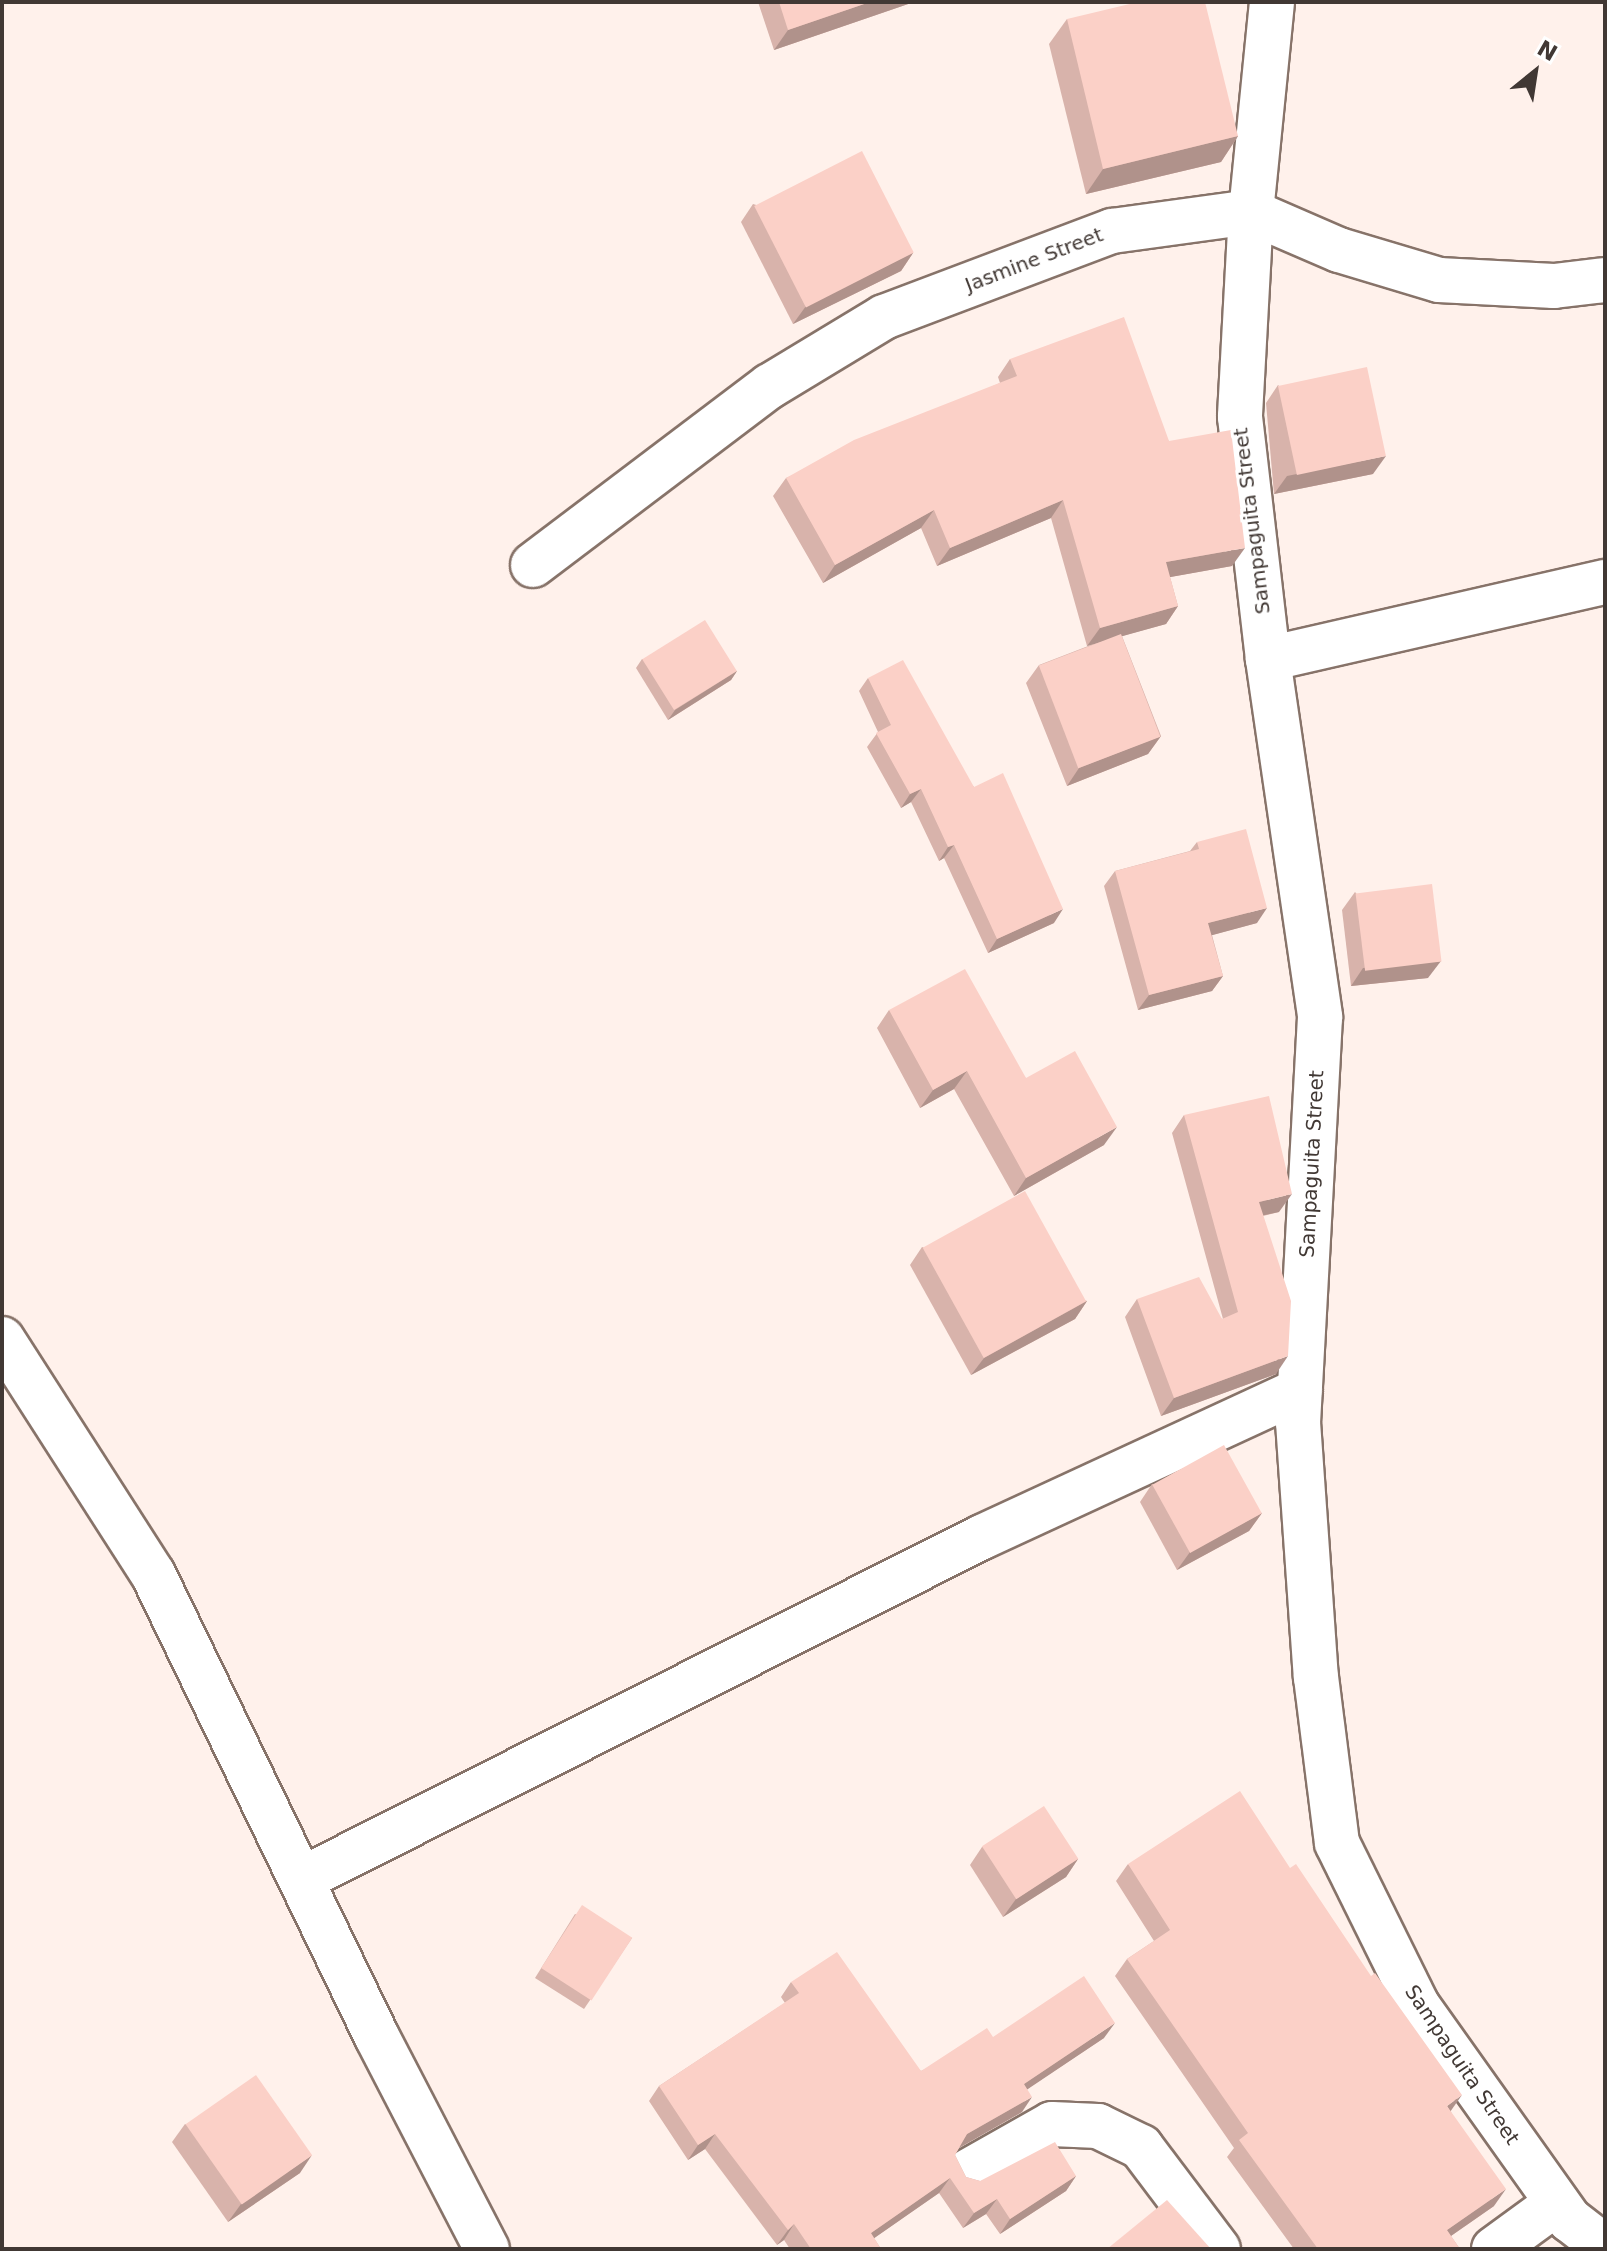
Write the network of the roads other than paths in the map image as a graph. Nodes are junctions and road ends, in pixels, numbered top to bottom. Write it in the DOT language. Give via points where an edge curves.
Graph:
graph roads {
  1 [pos="1272,2"];
  2 [pos="1251,212"];
  3 [pos="1605,280"];
  4 [pos="533,565"];
  5 [pos="1605,582"];
  6 [pos="1268,659"];
  7 [pos="2,1339"];
  8 [pos="1300,1390"];
  9 [pos="302,1879"];
  10 [pos="969,2171"];
  11 [pos="1557,2203"];
  12 [pos="1605,2247"];
  13 [pos="487,2249"];
  14 [pos="1218,2249"];
  15 [pos="1494,2249"];
  1 -- 2 [label="street, Sampaguita Street"];
  2 -- 3 [label="street" via="1339,250 1439,280 1554,286"];
  2 -- 4 [label="street, Jasmine Street" via="1112,231 884,317 770,386"];
  2 -- 6 [label="street, Sampaguita Street" via="1240,417"];
  5 -- 6 [label="street"];
  6 -- 8 [label="street, Sampaguita Street" via="1320,1017"];
  7 -- 9 [label="street" via="153,1574"];
  8 -- 9 [label="street" via="982,1537"];
  8 -- 11 [label="street, Sampaguita Street" via="1316,1677 1337,1843 1417,2005"];
  9 -- 13 [label="street"];
  10 -- 14 [label="street" via="1052,2124 1098,2126 1141,2147"];
  11 -- 12 [label="street, Sampaguita Street"];
  11 -- 15 [label="street"];
}
